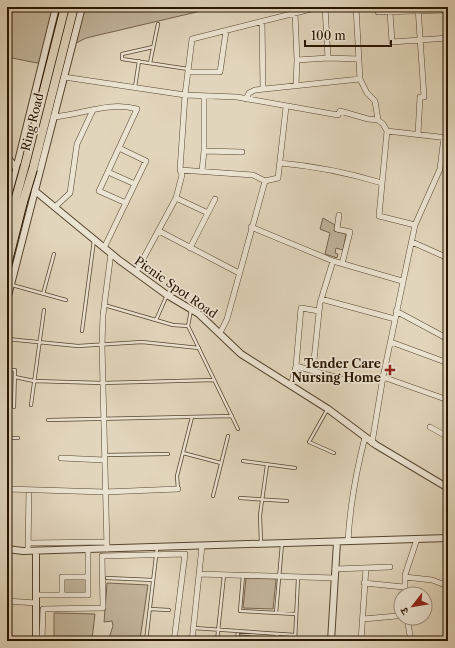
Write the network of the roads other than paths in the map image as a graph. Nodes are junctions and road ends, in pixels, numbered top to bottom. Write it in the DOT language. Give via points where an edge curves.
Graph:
graph roads {
  1 [pos="56,7"];
  2 [pos="65,7"];
  3 [pos="74,7"];
  4 [pos="82,7"];
  5 [pos="320,7"];
  6 [pos="325,7"];
  7 [pos="356,7"];
  8 [pos="418,9"];
  9 [pos="448,10"];
  10 [pos="378,12"];
  11 [pos="390,12"];
  12 [pos="295,13"];
  13 [pos="262,22"];
  14 [pos="158,24"];
  15 [pos="226,31"];
  16 [pos="448,38"];
  17 [pos="420,40"];
  18 [pos="153,47"];
  19 [pos="328,58"];
  20 [pos="359,59"];
  21 [pos="297,60"];
  22 [pos="139,61"];
  23 [pos="150,63"];
  24 [pos="188,71"];
  25 [pos="64,77"];
  26 [pos="360,79"];
  27 [pos="296,85"];
  28 [pos="134,87"];
  29 [pos="264,89"];
  30 [pos="184,95"];
  31 [pos="204,96"];
  32 [pos="246,99"];
  33 [pos="286,107"];
  34 [pos="93,110"];
  35 [pos="53,118"];
  36 [pos="378,120"];
  37 [pos="387,130"];
  38 [pos="418,134"];
  39 [pos="446,138"];
  40 [pos="119,148"];
  41 [pos="204,151"];
  42 [pos="242,152"];
  43 [pos="7,157"];
  44 [pos="280,163"];
  45 [pos="16,168"];
  46 [pos="180,170"];
  47 [pos="202,171"];
  48 [pos="108,172"];
  49 [pos="265,181"];
  50 [pos="382,183"];
  51 [pos="135,184"];
  52 [pos="34,190"];
  53 [pos="176,198"];
  54 [pos="215,199"];
  55 [pos="20,201"];
  56 [pos="126,203"];
  57 [pos="7,206"];
  58 [pos="55,207"];
  59 [pos="208,213"];
  60 [pos="339,215"];
  61 [pos="416,225"];
  62 [pos="251,227"];
  63 [pos="158,231"];
  64 [pos="7,234"];
  65 [pos="94,239"];
  66 [pos="412,242"];
  67 [pos="104,248"];
  68 [pos="190,248"];
  69 [pos="111,253"];
  70 [pos="54,254"];
  71 [pos="448,258"];
  72 [pos="333,261"];
  73 [pos="342,264"];
  74 [pos="7,265"];
  75 [pos="136,272"];
  76 [pos="239,274"];
  77 [pos="402,281"];
  78 [pos="11,284"];
  79 [pos="43,294"];
  80 [pos="167,295"];
  81 [pos="321,299"];
  82 [pos="7,300"];
  83 [pos="66,300"];
  84 [pos="104,306"];
  85 [pos="44,310"];
  86 [pos="192,310"];
  87 [pos="319,311"];
  88 [pos="396,311"];
  89 [pos="395,319"];
  90 [pos="156,320"];
  91 [pos="188,326"];
  92 [pos="82,331"];
  93 [pos="220,333"];
  94 [pos="7,339"];
  95 [pos="448,339"];
  96 [pos="391,342"];
  97 [pos="40,343"];
  98 [pos="102,345"];
  99 [pos="199,348"];
  100 [pos="314,360"];
  101 [pos="448,362"];
  102 [pos="296,366"];
  103 [pos="7,370"];
  104 [pos="16,377"];
  105 [pos="383,377"];
  106 [pos="214,380"];
  107 [pos="34,381"];
  108 [pos="349,381"];
  109 [pos="102,383"];
  110 [pos="291,386"];
  111 [pos="448,400"];
  112 [pos="31,405"];
  113 [pos="14,407"];
  114 [pos="328,409"];
  115 [pos="232,416"];
  116 [pos="192,417"];
  117 [pos="103,419"];
  118 [pos="48,420"];
  119 [pos="430,427"];
  120 [pos="238,429"];
  121 [pos="228,436"];
  122 [pos="365,437"];
  123 [pos="448,437"];
  124 [pos="7,438"];
  125 [pos="18,438"];
  126 [pos="372,442"];
  127 [pos="183,453"];
  128 [pos="334,453"];
  129 [pos="168,454"];
  130 [pos="104,457"];
  131 [pos="61,458"];
  132 [pos="243,461"];
  133 [pos="221,463"];
  134 [pos="268,464"];
  135 [pos="295,468"];
  136 [pos="448,488"];
  137 [pos="7,489"];
  138 [pos="178,489"];
  139 [pos="29,490"];
  140 [pos="105,492"];
  141 [pos="213,496"];
  142 [pos="240,498"];
  143 [pos="262,498"];
  144 [pos="287,501"];
  145 [pos="448,538"];
  146 [pos="417,539"];
  147 [pos="348,541"];
  148 [pos="107,542"];
  149 [pos="337,542"];
  150 [pos="29,543"];
  151 [pos="282,544"];
  152 [pos="261,545"];
  153 [pos="202,546"];
  154 [pos="157,548"];
  155 [pos="7,549"];
  156 [pos="88,549"];
  157 [pos="107,549"];
  158 [pos="28,551"];
  159 [pos="36,551"];
  160 [pos="156,555"];
  161 [pos="390,567"];
  162 [pos="366,568"];
  163 [pos="335,569"];
  164 [pos="199,574"];
  165 [pos="224,575"];
  166 [pos="243,575"];
  167 [pos="279,576"];
  168 [pos="298,576"];
  169 [pos="88,577"];
  170 [pos="405,577"];
  171 [pos="108,578"];
  172 [pos="335,578"];
  173 [pos="153,580"];
  174 [pos="364,583"];
  175 [pos="404,586"];
  176 [pos="448,586"];
  177 [pos="36,595"];
  178 [pos="62,595"];
  179 [pos="7,601"];
  180 [pos="36,603"];
  181 [pos="150,609"];
  182 [pos="168,610"];
  183 [pos="276,613"];
  184 [pos="296,614"];
  185 [pos="393,616"];
  186 [pos="363,619"];
  187 [pos="408,626"];
  188 [pos="193,628"];
  189 [pos="218,630"];
  190 [pos="238,631"];
  191 [pos="277,634"];
  192 [pos="295,635"];
  193 [pos="50,640"];
  194 [pos="36,641"];
  195 [pos="42,641"];
  196 [pos="89,641"];
  197 [pos="107,641"];
  198 [pos="146,641"];
  199 [pos="174,641"];
  200 [pos="192,641"];
  201 [pos="217,641"];
  202 [pos="237,641"];
  203 [pos="277,641"];
  204 [pos="295,641"];
  205 [pos="331,641"];
  206 [pos="361,641"];
  207 [pos="411,641"];
  1 -- 45 [label="street"];
  2 -- 55 [label="highway, Ring Road, bridge"];
  3 -- 55 [label="highway, Ring Road, bridge"];
  4 -- 25 [label="street"];
  5 -- 12 [label="street"];
  6 -- 19 [label="street"];
  7 -- 20 [label="street"];
  8 -- 9 [label="street"];
  8 -- 11 [label="street"];
  8 -- 17 [label="street"];
  10 -- 11 [label="street"];
  11 -- 17 [label="street" via="392,42"];
  12 -- 13 [label="street"];
  12 -- 21 [label="street"];
  13 -- 15 [label="street"];
  13 -- 29 [label="street"];
  14 -- 18 [label="lane"];
  15 -- 24 [label="street" via="192,39"];
  15 -- 24 [label="street" via="220,72"];
  16 -- 17 [label="street"];
  17 -- 38 [label="street" via="424,97 420,97"];
  18 -- 22 [label="lane" via="122,54 122,58"];
  18 -- 23 [label="lane"];
  19 -- 20 [label="street"];
  19 -- 21 [label="street"];
  20 -- 26 [label="street"];
  21 -- 27 [label="street"];
  22 -- 23 [label="lane"];
  22 -- 28 [label="lane"];
  23 -- 24 [label="lane"];
  24 -- 30 [label="street"];
  25 -- 28 [label="street"];
  25 -- 35 [label="street"];
  26 -- 27 [label="street"];
  26 -- 36 [label="street" via="366,93 375,102"];
  27 -- 29 [label="street"];
  28 -- 30 [label="street"];
  29 -- 32 [label="street" via="249,93"];
  30 -- 31 [label="street"];
  30 -- 46 [label="street"];
  31 -- 32 [label="street"];
  31 -- 41 [label="street"];
  32 -- 33 [label="street"];
  33 -- 36 [label="street" via="338,115 340,111"];
  33 -- 44 [label="street"];
  34 -- 35 [label="street"];
  34 -- 40 [label="street" via="113,105 137,109"];
  34 -- 58 [label="street" via="77,144 70,193"];
  35 -- 52 [label="street"];
  36 -- 37 [label="street"];
  37 -- 38 [label="street"];
  37 -- 50 [label="street"];
  38 -- 39 [label="street"];
  39 -- 61 [label="street" via="440,169"];
  40 -- 48 [label="street"];
  40 -- 51 [label="street" via="146,161"];
  41 -- 42 [label="street"];
  41 -- 47 [label="street"];
  43 -- 45 [label="street"];
  44 -- 49 [label="street" via="278,178"];
  44 -- 50 [label="street" via="360,176"];
  45 -- 52 [label="street, Picnic Spot Road"];
  45 -- 55 [label="street"];
  46 -- 47 [label="street"];
  46 -- 53 [label="street" via="182,175"];
  47 -- 49 [label="street" via="253,175"];
  48 -- 51 [label="street"];
  48 -- 56 [label="street" via="99,191"];
  49 -- 62 [label="street"];
  50 -- 61 [label="street" via="379,216"];
  51 -- 56 [label="street"];
  52 -- 55 [label="street"];
  52 -- 58 [label="street, Picnic Spot Road"];
  53 -- 59 [label="street"];
  53 -- 63 [label="street"];
  54 -- 59 [label="street"];
  55 -- 57 [label="street"];
  55 -- 64 [label="highway, Ring Road"];
  55 -- 74 [label="highway, Ring Road"];
  55 -- 78 [label="street"];
  56 -- 67 [label="street"];
  58 -- 65 [label="street, Picnic Spot Road"];
  59 -- 68 [label="street"];
  60 -- 73 [label="street" via="337,229 350,232"];
  61 -- 66 [label="street"];
  62 -- 72 [label="street"];
  62 -- 76 [label="street"];
  63 -- 68 [label="street"];
  63 -- 75 [label="street"];
  65 -- 67 [label="street, Picnic Spot Road"];
  65 -- 92 [label="lane"];
  66 -- 71 [label="street"];
  66 -- 77 [label="street"];
  67 -- 69 [label="street, Picnic Spot Road"];
  68 -- 76 [label="street"];
  69 -- 75 [label="street, Picnic Spot Road"];
  69 -- 84 [label="street"];
  70 -- 79 [label="lane"];
  72 -- 73 [label="street"];
  72 -- 81 [label="street"];
  73 -- 77 [label="street"];
  75 -- 80 [label="street, Picnic Spot Road"];
  76 -- 93 [label="street" via="227,319"];
  77 -- 88 [label="street"];
  78 -- 79 [label="lane"];
  78 -- 82 [label="street"];
  79 -- 83 [label="lane"];
  80 -- 86 [label="street, Picnic Spot Road"];
  80 -- 90 [label="lane"];
  81 -- 87 [label="street"];
  81 -- 89 [label="street"];
  84 -- 90 [label="lane"];
  84 -- 98 [label="street"];
  85 -- 97 [label="lane"];
  86 -- 91 [label="lane"];
  86 -- 93 [label="street, Picnic Spot Road"];
  87 -- 100 [label="street"];
  87 -- 102 [label="street" via="301,308"];
  88 -- 89 [label="street"];
  88 -- 95 [label="street"];
  89 -- 96 [label="street"];
  90 -- 91 [label="lane"];
  91 -- 99 [label="lane"];
  93 -- 110 [label="street, Picnic Spot Road" via="241,354"];
  94 -- 97 [label="lane"];
  96 -- 101 [label="street"];
  96 -- 105 [label="street"];
  97 -- 98 [label="lane"];
  97 -- 107 [label="lane"];
  98 -- 99 [label="lane" via="142,342"];
  98 -- 109 [label="street"];
  99 -- 106 [label="lane"];
  102 -- 108 [label="street"];
  102 -- 110 [label="street"];
  103 -- 104 [label="lane" via="15,370"];
  104 -- 107 [label="lane"];
  104 -- 113 [label="lane"];
  105 -- 111 [label="street"];
  105 -- 126 [label="street"];
  106 -- 109 [label="lane"];
  106 -- 115 [label="lane"];
  107 -- 109 [label="lane"];
  107 -- 112 [label="lane"];
  109 -- 117 [label="street"];
  110 -- 114 [label="street, Picnic Spot Road"];
  114 -- 122 [label="street, Picnic Spot Road"];
  114 -- 128 [label="lane" via="309,442"];
  115 -- 116 [label="lane"];
  115 -- 120 [label="lane"];
  116 -- 117 [label="lane"];
  116 -- 127 [label="lane"];
  117 -- 118 [label="lane"];
  117 -- 130 [label="street"];
  119 -- 123 [label="street"];
  121 -- 133 [label="lane"];
  122 -- 126 [label="street, Picnic Spot Road"];
  122 -- 147 [label="street" via="354,480"];
  124 -- 125 [label="lane"];
  126 -- 136 [label="street, Picnic Spot Road"];
  127 -- 133 [label="lane"];
  127 -- 138 [label="lane" via="177,476"];
  129 -- 130 [label="lane"];
  130 -- 131 [label="street"];
  130 -- 140 [label="street"];
  132 -- 134 [label="lane"];
  133 -- 141 [label="lane"];
  134 -- 135 [label="lane"];
  134 -- 143 [label="lane"];
  137 -- 139 [label="street"];
  138 -- 140 [label="street"];
  139 -- 140 [label="street"];
  139 -- 150 [label="street"];
  140 -- 148 [label="street"];
  142 -- 143 [label="lane"];
  143 -- 144 [label="lane"];
  143 -- 152 [label="lane"];
  145 -- 146 [label="street"];
  146 -- 147 [label="street"];
  146 -- 170 [label="street"];
  147 -- 149 [label="street"];
  148 -- 150 [label="street"];
  148 -- 157 [label="street"];
  149 -- 151 [label="street"];
  149 -- 163 [label="street"];
  150 -- 158 [label="street"];
  151 -- 152 [label="street"];
  151 -- 167 [label="lane"];
  152 -- 153 [label="street"];
  153 -- 154 [label="street"];
  153 -- 164 [label="street"];
  154 -- 157 [label="street"];
  154 -- 160 [label="lane"];
  155 -- 158 [label="street"];
  156 -- 157 [label="street"];
  156 -- 159 [label="street"];
  156 -- 169 [label="street"];
  158 -- 159 [label="street"];
  159 -- 177 [label="street"];
  160 -- 173 [label="lane"];
  160 -- 195 [label="street" via="102,556 103,608 43,609"];
  160 -- 199 [label="street" via="186,554"];
  161 -- 162 [label="street"];
  162 -- 163 [label="street"];
  162 -- 174 [label="street"];
  163 -- 172 [label="street"];
  164 -- 165 [label="street"];
  164 -- 188 [label="street"];
  165 -- 166 [label="street"];
  165 -- 189 [label="lane"];
  166 -- 167 [label="street"];
  166 -- 183 [label="lane" via="240,611"];
  167 -- 168 [label="street"];
  167 -- 183 [label="lane"];
  168 -- 172 [label="street"];
  168 -- 184 [label="lane"];
  169 -- 178 [label="street" via="62,577"];
  169 -- 178 [label="street" via="88,595"];
  170 -- 175 [label="street"];
  170 -- 176 [label="street" via="432,580"];
  171 -- 173 [label="lane"];
  172 -- 205 [label="street"];
  173 -- 181 [label="lane"];
  174 -- 175 [label="street"];
  174 -- 186 [label="street"];
  177 -- 178 [label="street"];
  177 -- 180 [label="street"];
  179 -- 180 [label="street"];
  180 -- 194 [label="street"];
  181 -- 182 [label="lane"];
  181 -- 198 [label="lane"];
  183 -- 184 [label="lane"];
  184 -- 192 [label="lane"];
  185 -- 186 [label="street"];
  186 -- 206 [label="street"];
  187 -- 207 [label="street"];
  188 -- 189 [label="lane"];
  188 -- 200 [label="street"];
  189 -- 190 [label="lane"];
  189 -- 201 [label="lane"];
  190 -- 191 [label="lane"];
  190 -- 202 [label="lane"];
  191 -- 192 [label="lane"];
  191 -- 203 [label="lane"];
  192 -- 204 [label="lane"];
  193 -- 196 [label="lane"];
  196 -- 197 [label="lane"];
}
